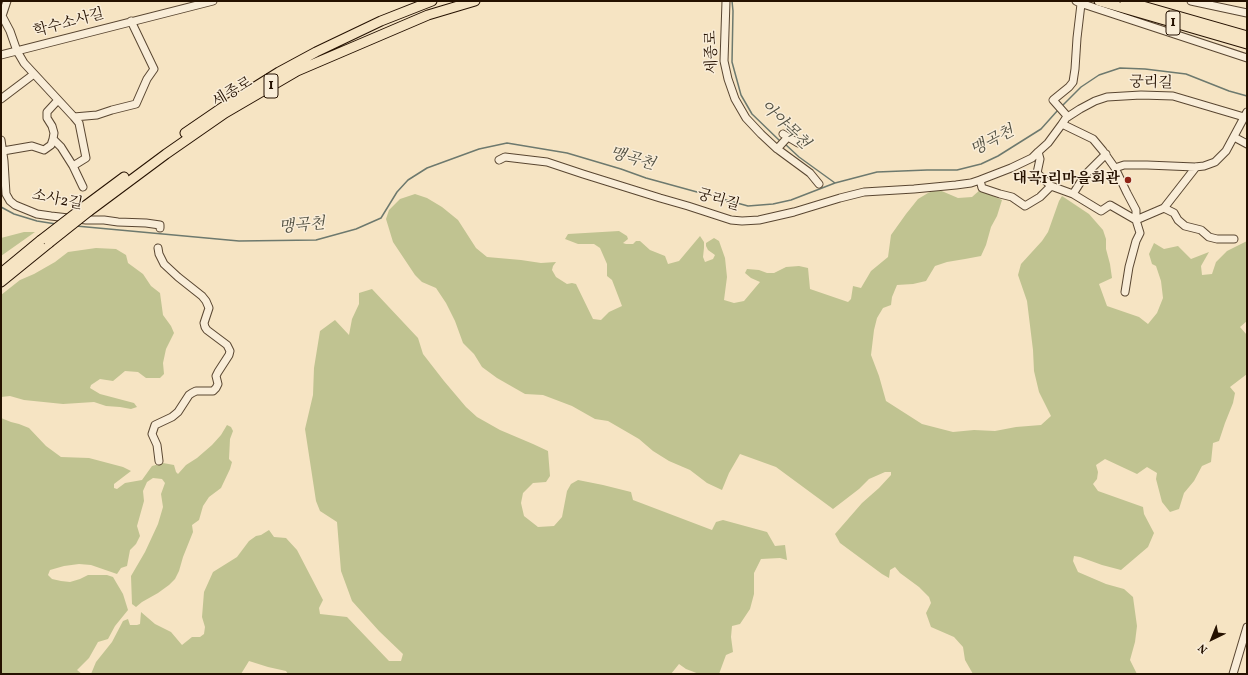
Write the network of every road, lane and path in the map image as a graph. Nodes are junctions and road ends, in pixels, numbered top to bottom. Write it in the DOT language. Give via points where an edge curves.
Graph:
graph roads {
  1 [pos="7,1"];
  2 [pos="213,1"];
  3 [pos="432,1"];
  4 [pos="476,1"];
  5 [pos="726,1"];
  6 [pos="1099,1"];
  7 [pos="1124,1"];
  8 [pos="1191,1"];
  9 [pos="1078,2"];
  10 [pos="1247,13"];
  11 [pos="2,15"];
  12 [pos="131,21"];
  13 [pos="1247,36"];
  14 [pos="1247,44"];
  15 [pos="17,51"];
  16 [pos="1,55"];
  17 [pos="1247,58"];
  18 [pos="34,74"];
  19 [pos="1,99"];
  20 [pos="58,100"];
  21 [pos="1246,115"];
  22 [pos="74,117"];
  23 [pos="1068,117"];
  24 [pos="1062,124"];
  25 [pos="1234,137"];
  26 [pos="53,139"];
  27 [pos="1,140"];
  28 [pos="798,143"];
  29 [pos="1247,144"];
  30 [pos="777,149"];
  31 [pos="3,151"];
  32 [pos="1038,152"];
  33 [pos="1106,154"];
  34 [pos="499,160"];
  35 [pos="73,166"];
  36 [pos="1196,167"];
  37 [pos="1115,168"];
  38 [pos="980,180"];
  39 [pos="819,184"];
  40 [pos="1051,186"];
  41 [pos="83,187"];
  42 [pos="1073,194"];
  43 [pos="1164,208"];
  44 [pos="86,209"];
  45 [pos="1136,220"];
  46 [pos="160,228"];
  47 [pos="1234,239"];
  48 [pos="45,241"];
  49 [pos="158,248"];
  50 [pos="1,273"];
  51 [pos="1,282"];
  52 [pos="1125,292"];
  53 [pos="159,462"];
  54 [pos="1247,627"];
  55 [pos="1233,674"];
  1 -- 11 [label="street"];
  2 -- 12 [label="street, 학수소사길"];
  3 -- 44 [label="main road, 세종로 / 1" via="381,21 279,72 163,149"];
  4 -- 44 [label="main road, 세종로 / 1" via="428,15 297,70 225,113"];
  5 -- 30 [label="street, 세종로" via="724,61 728,80 746,118"];
  6 -- 14 [label="main road, 1"];
  7 -- 13 [label="main road, 1"];
  8 -- 10 [label="street"];
  9 -- 17 [label="street"];
  9 -- 23 [label="street" via="1073,82 1053,100"];
  11 -- 15 [label="street"];
  12 -- 15 [label="street, 학수소사길"];
  12 -- 22 [label="street" via="154,69 136,104 97,116"];
  15 -- 16 [label="street, 학수소사길"];
  15 -- 18 [label="street"];
  18 -- 19 [label="street"];
  18 -- 20 [label="street"];
  20 -- 22 [label="street"];
  20 -- 26 [label="street" via="47,112 54,133"];
  21 -- 23 [label="street, 궁리길" via="1173,96 1141,95 1107,97 1090,103"];
  21 -- 25 [label="street, 궁리길"];
  22 -- 35 [label="street" via="79,123 86,158"];
  23 -- 24 [label="street, 궁리길"];
  24 -- 32 [label="street, 궁리길"];
  24 -- 33 [label="street" via="1093,139"];
  25 -- 29 [label="street"];
  25 -- 36 [label="street, 궁리길" via="1226,151 1215,162"];
  26 -- 31 [label="street" via="51,145 44,150 32,146"];
  26 -- 35 [label="street"];
  27 -- 31 [label="street, 소사2길"];
  28 -- 30 [label="street" via="785,136"];
  30 -- 39 [label="street, 세종로" via="810,173"];
  31 -- 46 [label="street, 소사2길" via="6,194 15,205 37,214 146,223 160,225"];
  32 -- 38 [label="street, 궁리길" via="1032,158"];
  32 -- 40 [label="street" via="1040,159 1037,173"];
  33 -- 37 [label="street"];
  33 -- 42 [label="street" via="1086,175"];
  34 -- 38 [label="street, 궁리길" via="505,158 547,162 731,220 742,221 794,212 864,192 956,185"];
  35 -- 41 [label="street"];
  36 -- 37 [label="street, 궁리길" via="1124,165"];
  36 -- 43 [label="street"];
  37 -- 45 [label="street" via="1136,210"];
  38 -- 40 [label="street" via="982,188 1012,197 1025,206 1040,197"];
  40 -- 42 [label="street"];
  42 -- 45 [label="street" via="1101,211 1110,205"];
  43 -- 45 [label="street"];
  43 -- 47 [label="street" via="1174,213 1185,226 1201,230 1209,237"];
  44 -- 48 [label="main road, 1, bridge"];
  45 -- 52 [label="street" via="1140,233 1129,267"];
  48 -- 50 [label="main road, 1"];
  48 -- 51 [label="main road, 1"];
  49 -- 53 [label="street" via="164,264 206,301 209,308 205,327 227,345 230,351 216,376 216,388 213,391 196,391 188,395 178,412 155,426 152,434"];
  54 -- 55 [label="street"];
}
